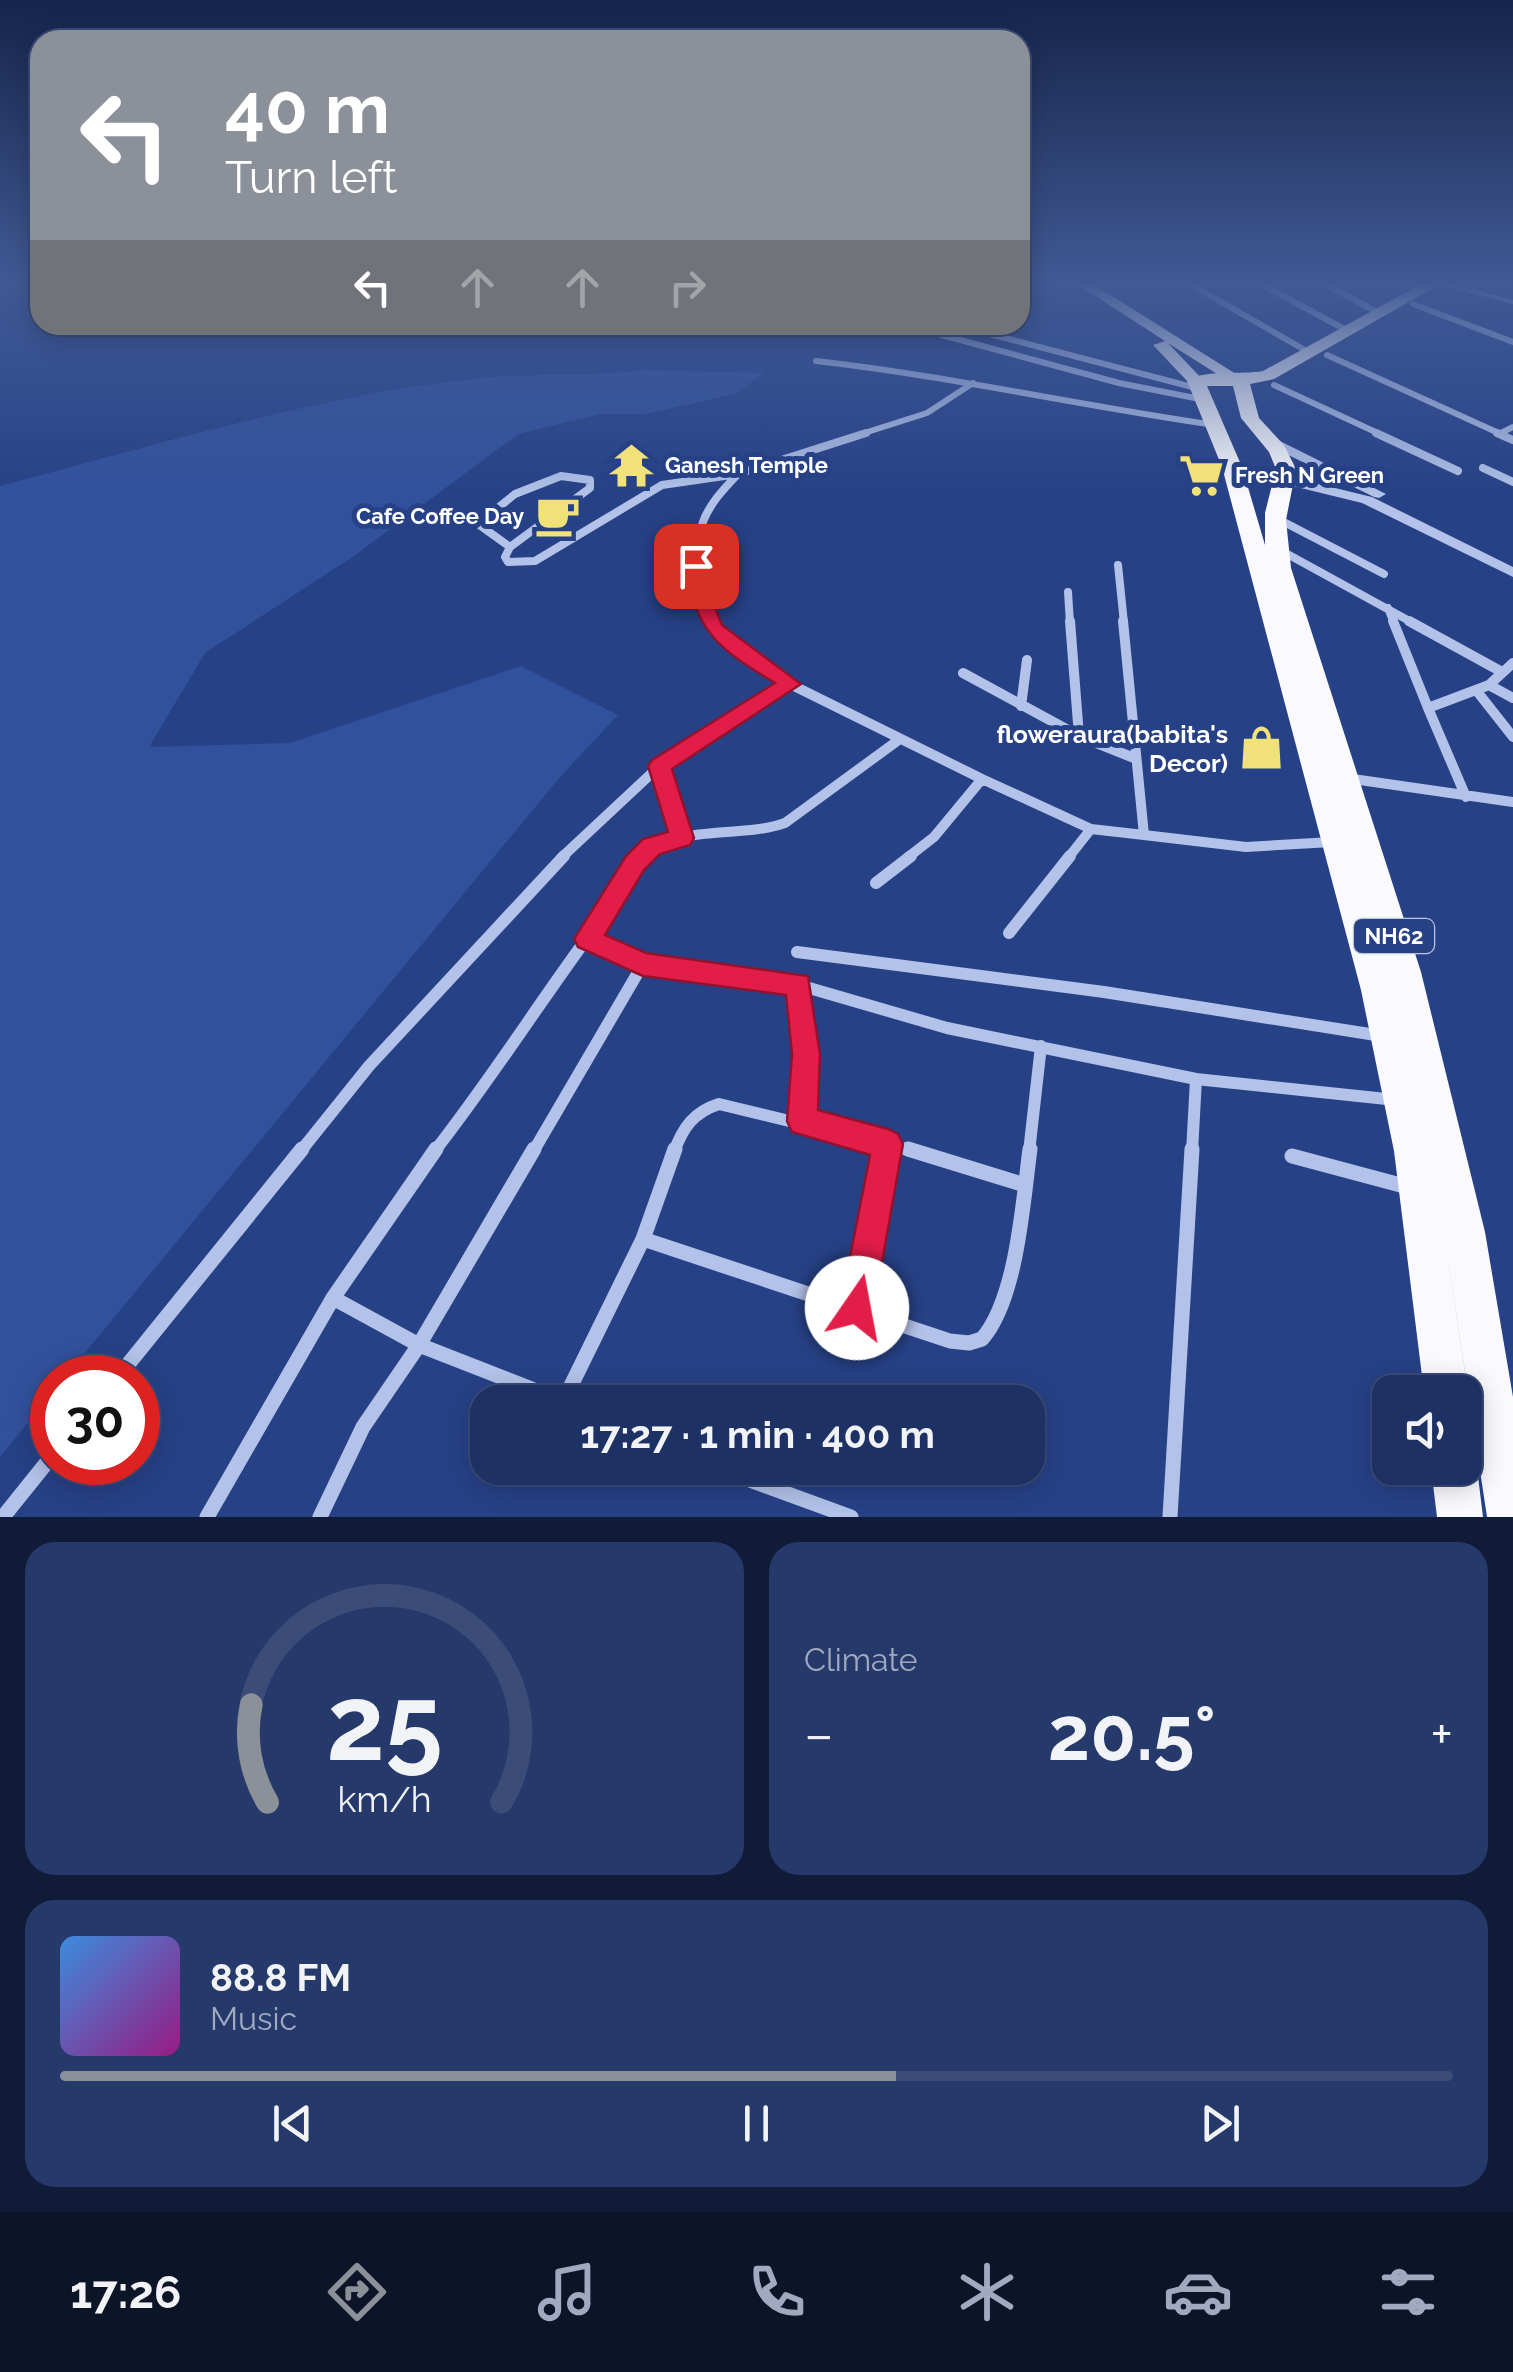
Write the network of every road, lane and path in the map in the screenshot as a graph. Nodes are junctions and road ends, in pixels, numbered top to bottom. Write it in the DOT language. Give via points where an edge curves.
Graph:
graph roads {
  1 [pos="1017,355"];
  2 [pos="1055,355"];
  3 [pos="1172,355"];
  4 [pos="1199,355"];
  5 [pos="1316,355"];
  6 [pos="1316,355"];
  7 [pos="1320,355"];
  8 [pos="816,361"];
  9 [pos="974,382"];
  10 [pos="1253,388"];
  11 [pos="1204,399"];
  12 [pos="1513,427"];
  13 [pos="1498,434"];
  14 [pos="1513,440"];
  15 [pos="1276,444"];
  16 [pos="1232,467"];
  17 [pos="1483,468"];
  18 [pos="1458,471"];
  19 [pos="738,474"];
  20 [pos="1289,482"];
  21 [pos="1513,482"];
  22 [pos="1276,533"];
  23 [pos="510,547"];
  24 [pos="1513,560"];
  25 [pos="1118,565"];
  26 [pos="1384,574"];
  27 [pos="1513,574"];
  28 [pos="1068,592"];
  29 [pos="1388,608"];
  30 [pos="1026,660"];
  31 [pos="1513,663"];
  32 [pos="1502,672"];
  33 [pos="962,673"];
  34 [pos="790,684"];
  35 [pos="1489,685"];
  36 [pos="1476,690"];
  37 [pos="1513,698"];
  38 [pos="1022,706"];
  39 [pos="1428,708"];
  40 [pos="1079,736"];
  41 [pos="1513,737"];
  42 [pos="900,740"];
  43 [pos="1134,758"];
  44 [pos="660,766"];
  45 [pos="1345,778"];
  46 [pos="982,779"];
  47 [pos="1466,797"];
  48 [pos="1513,802"];
  49 [pos="1090,829"];
  50 [pos="1144,835"];
  51 [pos="682,838"];
  52 [pos="1351,844"];
  53 [pos="876,883"];
  54 [pos="1010,933"];
  55 [pos="587,939"];
  56 [pos="798,952"];
  57 [pos="643,964"];
  58 [pos="798,985"];
  59 [pos="1388,1036"];
  60 [pos="1041,1046"];
  61 [pos="1196,1079"];
  62 [pos="1402,1100"];
  63 [pos="802,1121"];
  64 [pos="888,1144"];
  65 [pos="1292,1156"];
  66 [pos="1024,1185"];
  67 [pos="1418,1190"];
  68 [pos="642,1239"];
  69 [pos="333,1298"];
  70 [pos="857,1308"];
  71 [pos="419,1345"];
  72 [pos="135,1355"];
  73 [pos="1444,1375"];
  74 [pos="521,1385"];
  75 [pos="572,1385"];
  76 [pos="30,1484"];
  77 [pos="763,1485"];
  78 [pos="1456,1485"];
  79 [pos="1511,1512"];
  80 [pos="4,1517"];
  81 [pos="207,1517"];
  82 [pos="320,1517"];
  83 [pos="851,1517"];
  84 [pos="1170,1517"];
  85 [pos="1460,1517"];
  1 -- 11 [label="street"];
  2 -- 11 [label="street"];
  3 -- 11 [label="main road"];
  4 -- 10 [label="main road"];
  5 -- 10 [label="highway"];
  6 -- 10 [label="highway"];
  7 -- 13 [label="street"];
  8 -- 9 [label="street"];
  9 -- 11 [label="street" via="1106,410"];
  9 -- 19 [label="street" via="927,413"];
  10 -- 11 [label="highway"];
  10 -- 15 [label="highway" via="1251,419"];
  10 -- 18 [label="street"];
  11 -- 16 [label="highway, NH62"];
  12 -- 13 [label="street"];
  13 -- 14 [label="street"];
  15 -- 20 [label="highway"];
  15 -- 24 [label="street"];
  16 -- 20 [label="street"];
  16 -- 52 [label="highway, NH62"];
  17 -- 21 [label="street"];
  19 -- 23 [label="street" via="662,485 535,561 508,562"];
  19 -- 34 [label="street" via="702,521 696,539 699,590 713,628"];
  20 -- 22 [label="highway"];
  20 -- 27 [label="street" via="1367,500"];
  22 -- 26 [label="street"];
  22 -- 29 [label="street"];
  22 -- 45 [label="highway, NH62"];
  23 -- 23 [label="street" via="590,488 590,480 569,473 550,478 494,508 478,524"];
  25 -- 43 [label="street"];
  28 -- 40 [label="street"];
  29 -- 32 [label="street"];
  29 -- 39 [label="street"];
  30 -- 38 [label="street"];
  31 -- 32 [label="street"];
  32 -- 35 [label="street"];
  33 -- 38 [label="street"];
  34 -- 42 [label="street"];
  34 -- 44 [label="street"];
  35 -- 36 [label="street"];
  35 -- 37 [label="street"];
  36 -- 39 [label="street"];
  36 -- 41 [label="street"];
  38 -- 40 [label="street"];
  39 -- 47 [label="street"];
  40 -- 43 [label="street"];
  42 -- 46 [label="street"];
  42 -- 51 [label="street" via="784,822"];
  43 -- 50 [label="street"];
  44 -- 51 [label="street"];
  44 -- 72 [label="street" via="565,854 370,1066"];
  45 -- 47 [label="street"];
  45 -- 52 [label="highway, NH62"];
  46 -- 49 [label="street"];
  46 -- 53 [label="street" via="934,837"];
  47 -- 48 [label="street"];
  49 -- 50 [label="street"];
  49 -- 54 [label="street"];
  50 -- 52 [label="street" via="1246,847"];
  51 -- 55 [label="street" via="652,846 635,863"];
  52 -- 59 [label="highway, NH62"];
  52 -- 79 [label="highway, NH62" via="1406,972 1465,1232"];
  55 -- 57 [label="street"];
  55 -- 69 [label="street"];
  56 -- 59 [label="street"];
  57 -- 58 [label="street"];
  57 -- 71 [label="street"];
  58 -- 60 [label="street" via="947,1028"];
  58 -- 63 [label="street" via="806,1054"];
  59 -- 62 [label="highway, NH62"];
  60 -- 61 [label="street"];
  60 -- 66 [label="street"];
  61 -- 62 [label="street"];
  61 -- 84 [label="street"];
  62 -- 67 [label="highway, NH62"];
  63 -- 64 [label="street"];
  63 -- 68 [label="street" via="719,1104 700,1110 681,1132"];
  64 -- 66 [label="street"];
  64 -- 70 [label="street"];
  65 -- 67 [label="street"];
  66 -- 70 [label="street" via="1011,1266 986,1338 950,1341"];
  67 -- 73 [label="highway, NH62"];
  68 -- 70 [label="street"];
  68 -- 75 [label="street"];
  69 -- 71 [label="street"];
  69 -- 81 [label="street"];
  71 -- 74 [label="street"];
  71 -- 82 [label="street" via="363,1427"];
  76 -- 80 [label="street"];
  77 -- 83 [label="street"];
  78 -- 85 [label="highway"];
}
